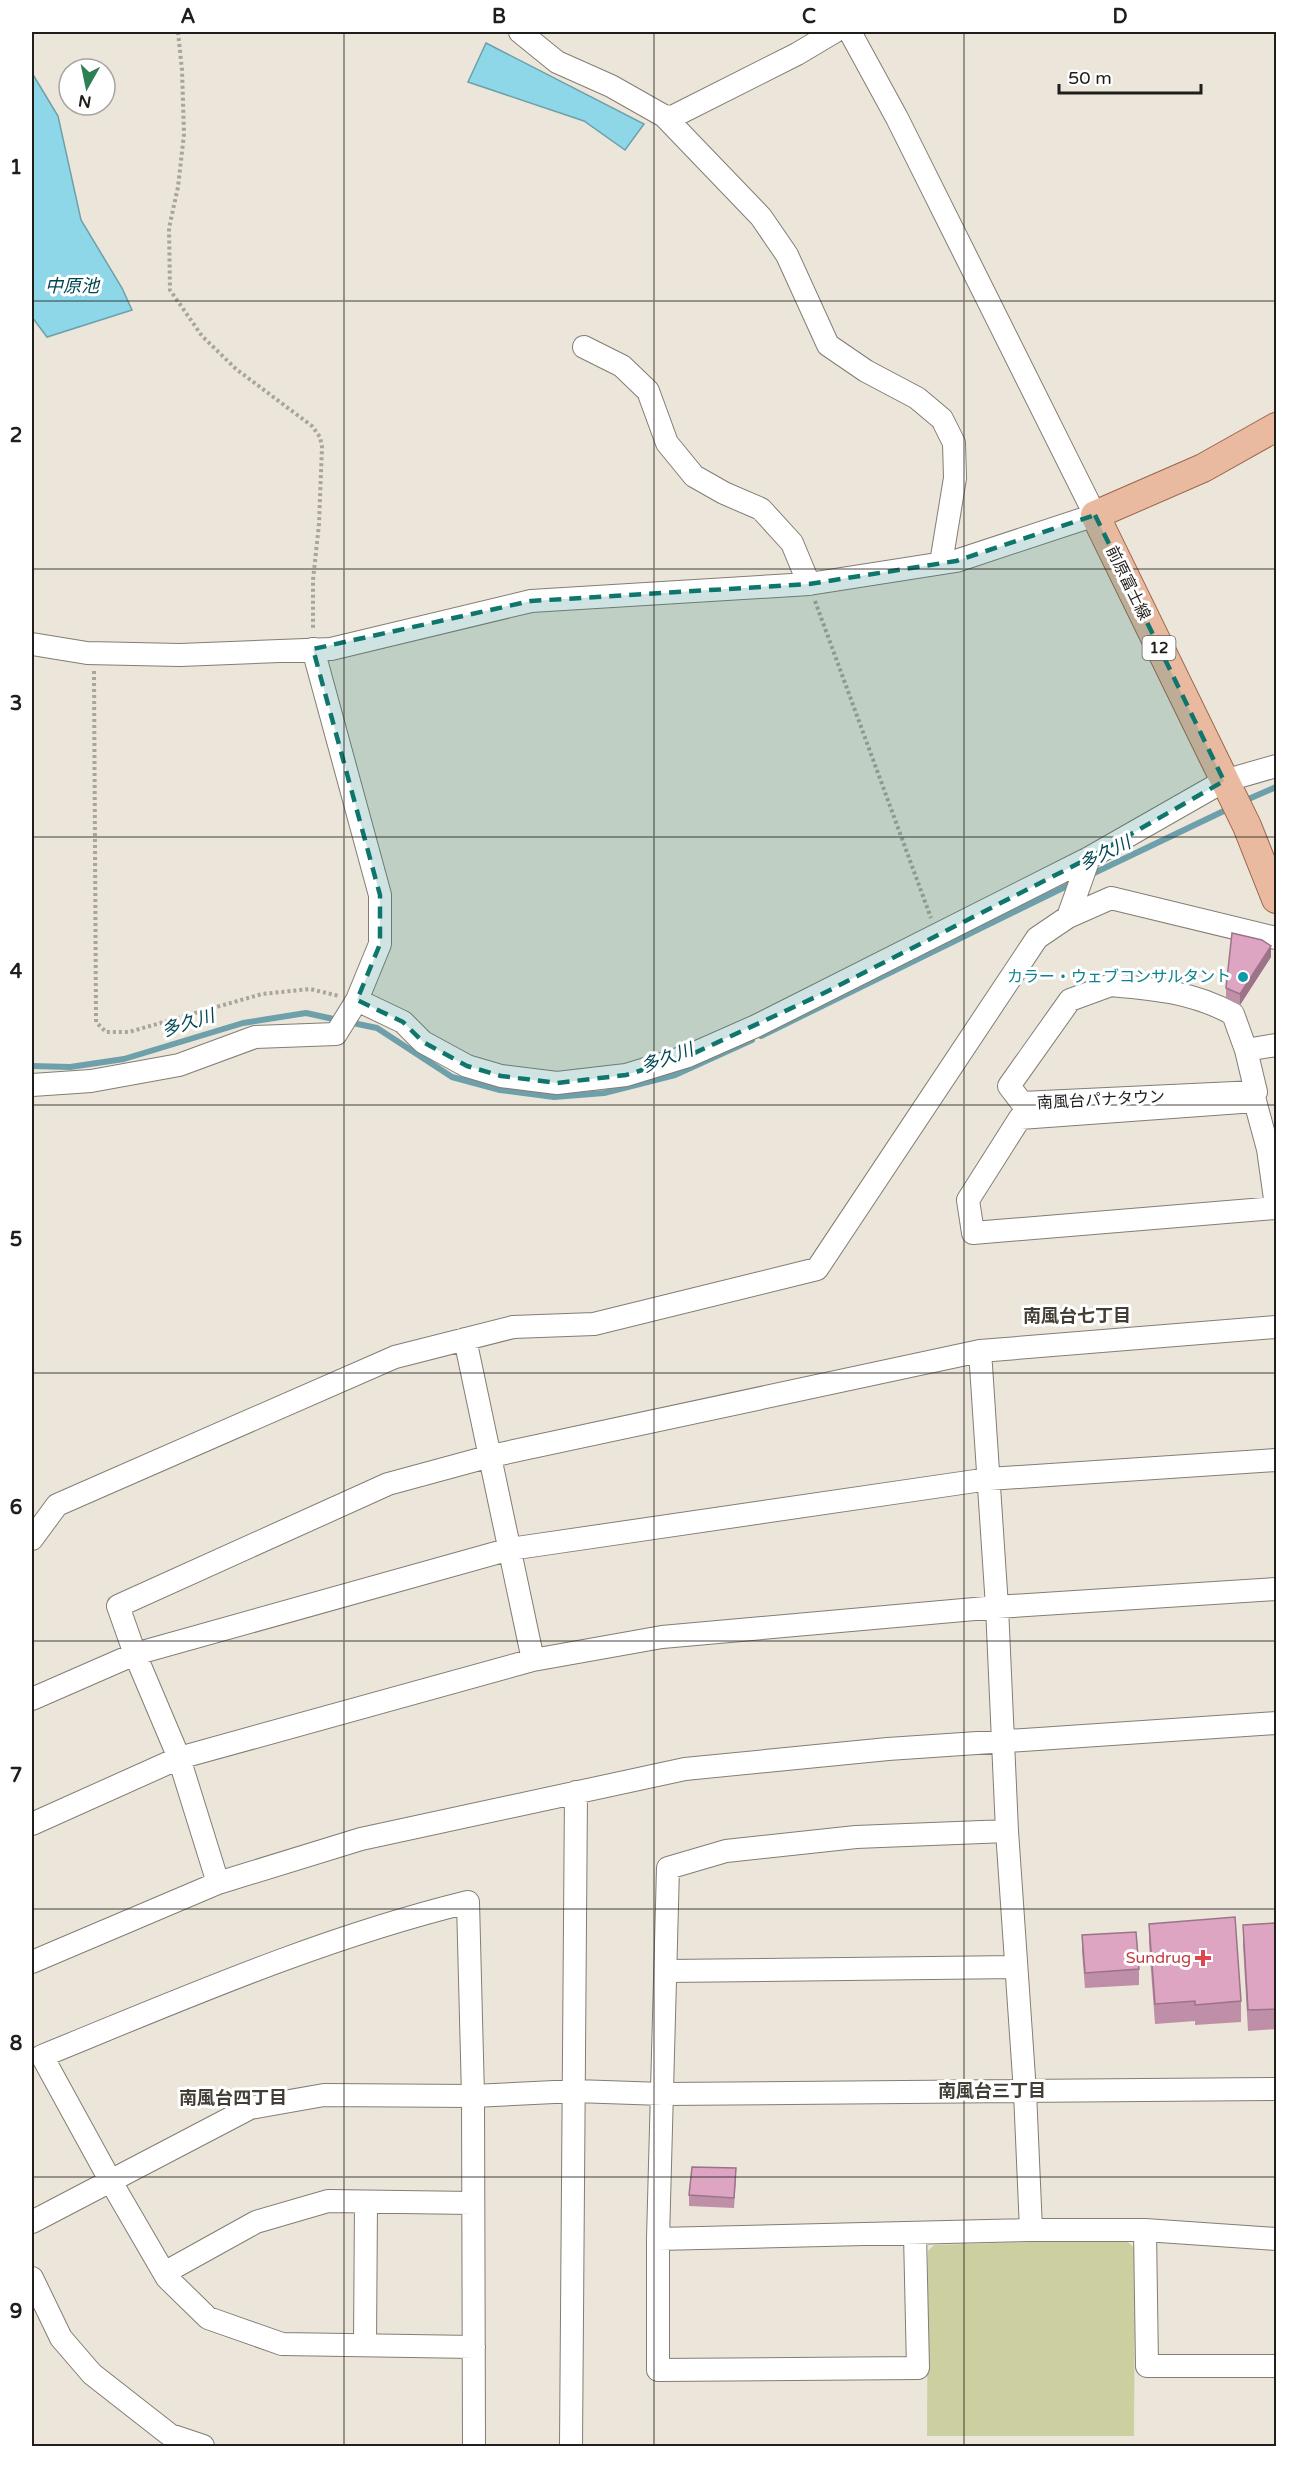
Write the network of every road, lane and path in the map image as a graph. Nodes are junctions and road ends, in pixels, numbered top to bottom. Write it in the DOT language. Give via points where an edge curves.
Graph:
graph roads {
  1 [pos="178,32"];
  2 [pos="520,32"];
  3 [pos="834,32"];
  4 [pos="850,32"];
  5 [pos="664,116"];
  6 [pos="584,347"];
  7 [pos="1276,427"];
  8 [pos="1095,515"];
  9 [pos="941,563"];
  10 [pos="809,584"];
  11 [pos="32,644"];
  12 [pos="313,650"];
  13 [pos="95,652"];
  14 [pos="1276,766"];
  15 [pos="1224,781"];
  16 [pos="1087,867"];
  17 [pos="1276,899"];
  18 [pos="1068,917"];
  19 [pos="938,935"];
  20 [pos="1276,938"];
  21 [pos="353,1007"];
  22 [pos="1276,1045"];
  23 [pos="1246,1050"];
  24 [pos="32,1085"];
  25 [pos="1276,1207"];
  26 [pos="1276,1327"];
  27 [pos="465,1339"];
  28 [pos="980,1351"];
  29 [pos="491,1456"];
  30 [pos="1276,1460"];
  31 [pos="989,1479"];
  32 [pos="32,1539"];
  33 [pos="510,1549"];
  34 [pos="1276,1589"];
  35 [pos="997,1607"];
  36 [pos="135,1654"];
  37 [pos="533,1660"];
  38 [pos="32,1699"];
  39 [pos="1276,1723"];
  40 [pos="1003,1741"];
  41 [pos="179,1758"];
  42 [pos="576,1792"];
  43 [pos="32,1824"];
  44 [pos="1007,1831"];
  45 [pos="218,1883"];
  46 [pos="32,1962"];
  47 [pos="1016,1967"];
  48 [pos="666,1971"];
  49 [pos="1276,2089"];
  50 [pos="575,2091"];
  51 [pos="1025,2092"];
  52 [pos="663,2094"];
  53 [pos="473,2096"];
  54 [pos="110,2180"];
  55 [pos="366,2202"];
  56 [pos="473,2203"];
  57 [pos="32,2222"];
  58 [pos="1030,2229"];
  59 [pos="1145,2230"];
  60 [pos="915,2234"];
  61 [pos="658,2239"];
  62 [pos="1276,2239"];
  63 [pos="164,2273"];
  64 [pos="32,2278"];
  65 [pos="365,2345"];
  66 [pos="474,2348"];
  67 [pos="1276,2366"];
  68 [pos="196,2445"];
  69 [pos="474,2446"];
  70 [pos="571,2446"];
  1 -- 12 [label="path" via="183,134 169,228 170,290 202,336 236,369 312,426 320,437"];
  2 -- 5 [label="street" via="557,62"];
  3 -- 5 [label="street" via="682,113"];
  4 -- 8 [label="street" via="897,118"];
  5 -- 9 [label="street" via="761,217 787,255 828,345 917,398 942,419 954,443 955,478"];
  6 -- 10 [label="street" via="622,366 648,391 667,443 694,476 761,508 792,543"];
  7 -- 8 [label="main road" via="1203,468"];
  8 -- 9 [label="street"];
  8 -- 15 [label="main road, 前原富士線 / 12"];
  9 -- 10 [label="street"];
  10 -- 12 [label="street" via="531,601"];
  10 -- 19 [label="path"];
  11 -- 13 [label="street"];
  12 -- 13 [label="street" via="180,655"];
  12 -- 21 [label="street" via="380,895 380,944"];
  13 -- 21 [label="path" via="96,1022 106,1032 129,1032 262,994 310,989"];
  14 -- 15 [label="street"];
  15 -- 16 [label="street"];
  15 -- 17 [label="main road, 前原富士線 / 12"];
  16 -- 18 [label="street"];
  16 -- 19 [label="street"];
  18 -- 20 [label="street" via="1111,898"];
  18 -- 27 [label="street" via="1037,938 817,1269 594,1324 513,1327"];
  19 -- 21 [label="street" via="688,1056 626,1075 586,1082 533,1081 467,1066 423,1042 403,1022"];
  21 -- 24 [label="street" via="336,1034 255,1037 179,1065 91,1081"];
  22 -- 23 [label="street"];
  23 -- 23 [label="street, 南風台パナタウン" via="1233,1014 1210,1002 1180,993 1111,984 1070,1000 1009,1086 1022,1103 1256,1092"];
  25 -- 25 [label="street" via="973,1233 968,1200 1020,1118 1255,1101 1268,1149"];
  26 -- 28 [label="street"];
  27 -- 29 [label="street"];
  27 -- 32 [label="street" via="395,1357 57,1505"];
  28 -- 29 [label="street"];
  28 -- 31 [label="street"];
  29 -- 33 [label="street"];
  29 -- 36 [label="street" via="388,1484 118,1606"];
  30 -- 31 [label="street"];
  31 -- 33 [label="street"];
  31 -- 35 [label="street"];
  33 -- 36 [label="street"];
  33 -- 37 [label="street"];
  34 -- 35 [label="street"];
  35 -- 37 [label="street" via="662,1636"];
  35 -- 40 [label="street"];
  36 -- 38 [label="street"];
  36 -- 41 [label="street"];
  37 -- 41 [label="street"];
  39 -- 40 [label="street"];
  40 -- 42 [label="street" via="685,1768"];
  40 -- 44 [label="street"];
  41 -- 43 [label="street"];
  41 -- 45 [label="street"];
  42 -- 45 [label="street" via="361,1839"];
  42 -- 50 [label="street"];
  44 -- 47 [label="street"];
  44 -- 48 [label="street" via="856,1837 726,1851 668,1868"];
  45 -- 46 [label="street"];
  47 -- 48 [label="street"];
  47 -- 51 [label="street"];
  48 -- 52 [label="street"];
  49 -- 51 [label="street"];
  50 -- 52 [label="street"];
  50 -- 53 [label="street"];
  50 -- 70 [label="street"];
  51 -- 52 [label="street"];
  51 -- 58 [label="street"];
  52 -- 61 [label="street"];
  53 -- 54 [label="street" via="324,2095 250,2108"];
  53 -- 54 [label="street" via="468,1902 405,1917 278,1960 42,2056"];
  53 -- 56 [label="street"];
  54 -- 57 [label="street"];
  54 -- 63 [label="street"];
  55 -- 56 [label="street"];
  55 -- 63 [label="street" via="328,2201 256,2222"];
  55 -- 65 [label="street"];
  56 -- 66 [label="street"];
  58 -- 59 [label="street"];
  58 -- 60 [label="street"];
  59 -- 62 [label="street"];
  59 -- 67 [label="street" via="1147,2366"];
  60 -- 61 [label="street"];
  60 -- 61 [label="street" via="918,2368 658,2370"];
  63 -- 65 [label="street" via="208,2318 282,2344"];
  64 -- 68 [label="street" via="61,2338 92,2374 170,2435"];
  65 -- 66 [label="street"];
  66 -- 69 [label="street"];
}
